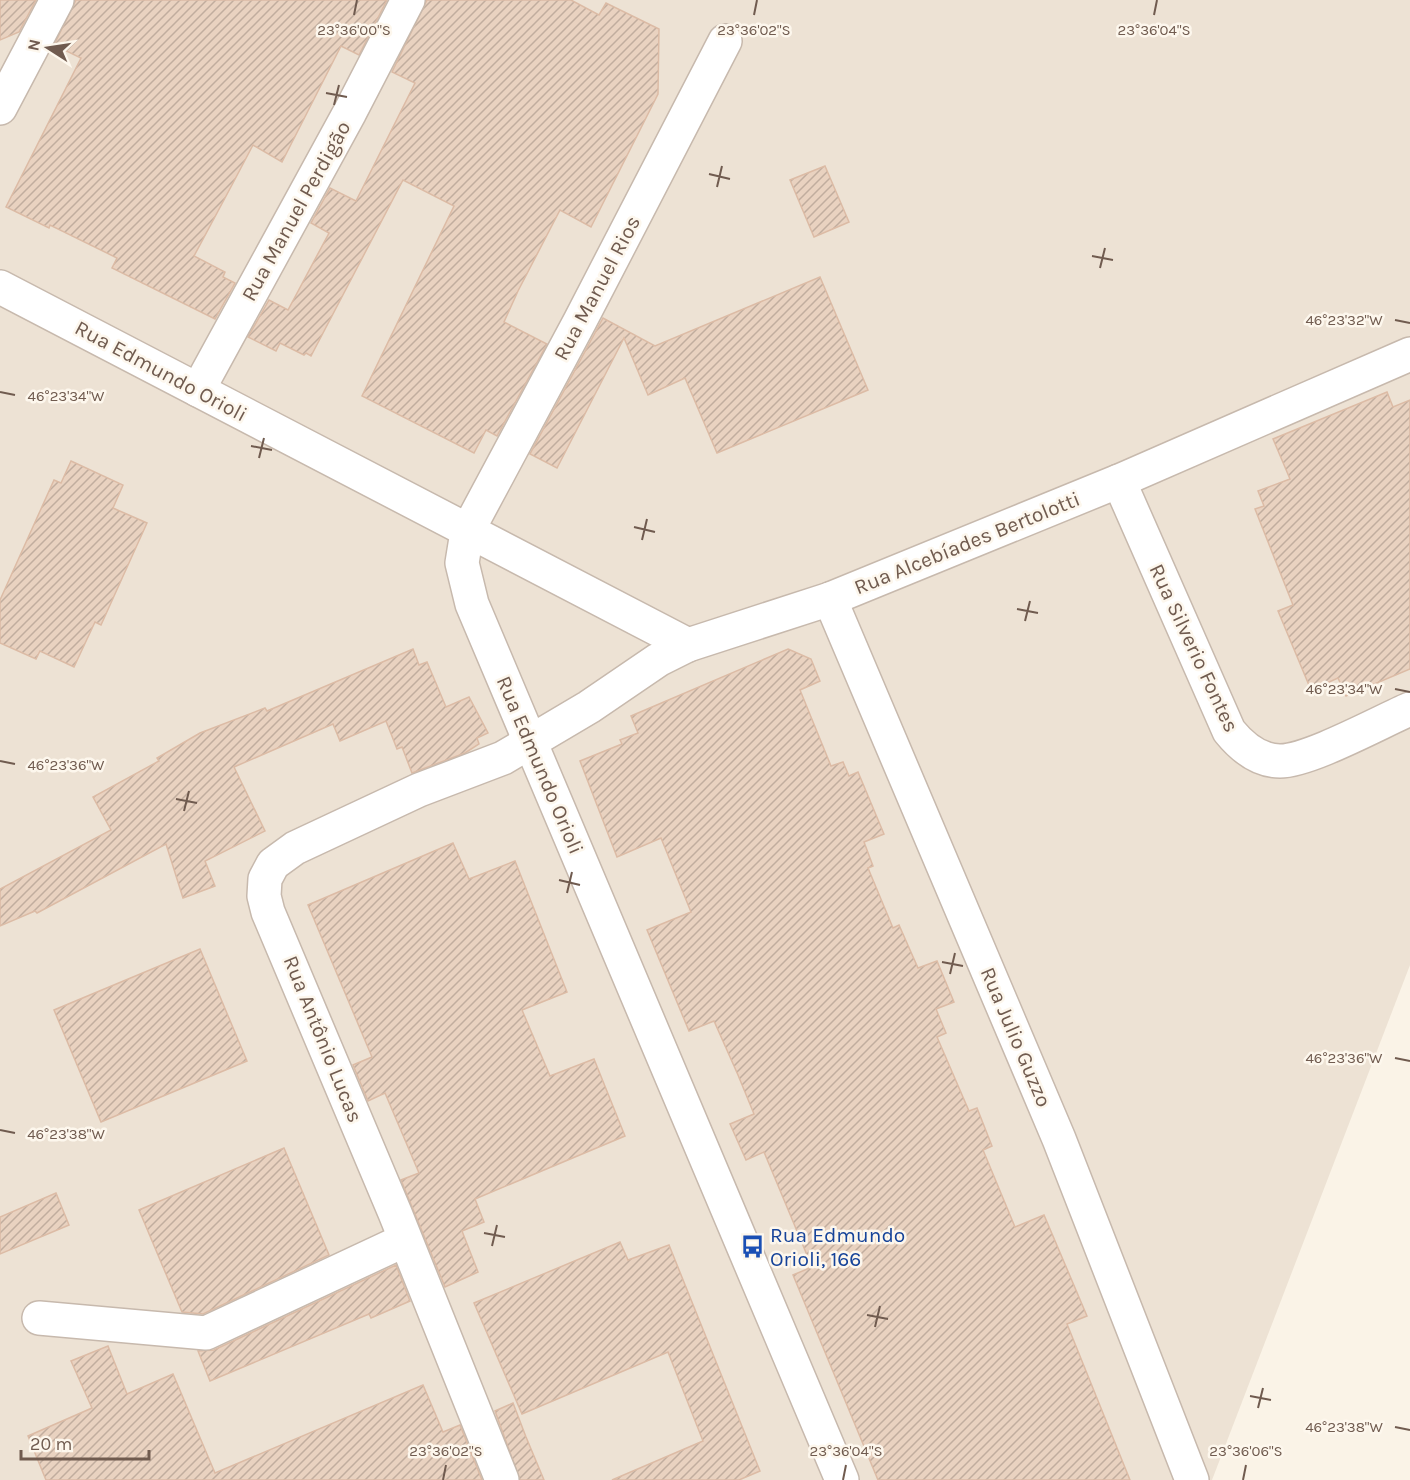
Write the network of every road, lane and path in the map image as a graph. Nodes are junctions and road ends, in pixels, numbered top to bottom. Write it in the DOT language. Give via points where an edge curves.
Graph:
graph roads {
  1 [pos="57,0"];
  2 [pos="408,0"];
  3 [pos="725,41"];
  4 [pos="0,108"];
  5 [pos="0,287"];
  6 [pos="1410,354"];
  7 [pos="198,390"];
  8 [pos="1119,481"];
  9 [pos="467,532"];
  10 [pos="830,599"];
  11 [pos="688,645"];
  12 [pos="1410,709"];
  13 [pos="532,743"];
  14 [pos="405,1240"];
  15 [pos="39,1318"];
  16 [pos="502,1480"];
  17 [pos="842,1480"];
  18 [pos="1192,1480"];
  1 -- 4 [label="street"];
  2 -- 7 [label="street, Rua Manuel Perdigão"];
  3 -- 9 [label="street, Rua Manuel Rios"];
  5 -- 7 [label="street, Rua Edmundo Orioli"];
  6 -- 8 [label="street, Rua Alcebíades Bertolotti"];
  7 -- 9 [label="street, Rua Edmundo Orioli"];
  8 -- 10 [label="street, Rua Alcebíades Bertolotti"];
  8 -- 12 [label="street, Rua Silverio Fontes" via="1229,731 1242,746 1257,756 1280,761"];
  9 -- 11 [label="street"];
  9 -- 13 [label="street, Rua Edmundo Orioli" via="462,563 472,604"];
  10 -- 11 [label="street, Rua Alcebíades Bertolotti"];
  10 -- 18 [label="street, Rua Julio Guzzo" via="1059,1139"];
  11 -- 13 [label="street, Rua Alcebíades Bertolotti" via="657,660"];
  13 -- 14 [label="street, Rua Antônio Lucas" via="296,848 273,864 265,879 268,912"];
  13 -- 17 [label="street, Rua Edmundo Orioli"];
  14 -- 15 [label="street" via="206,1333"];
  14 -- 16 [label="street, Rua Antônio Lucas"];
}
